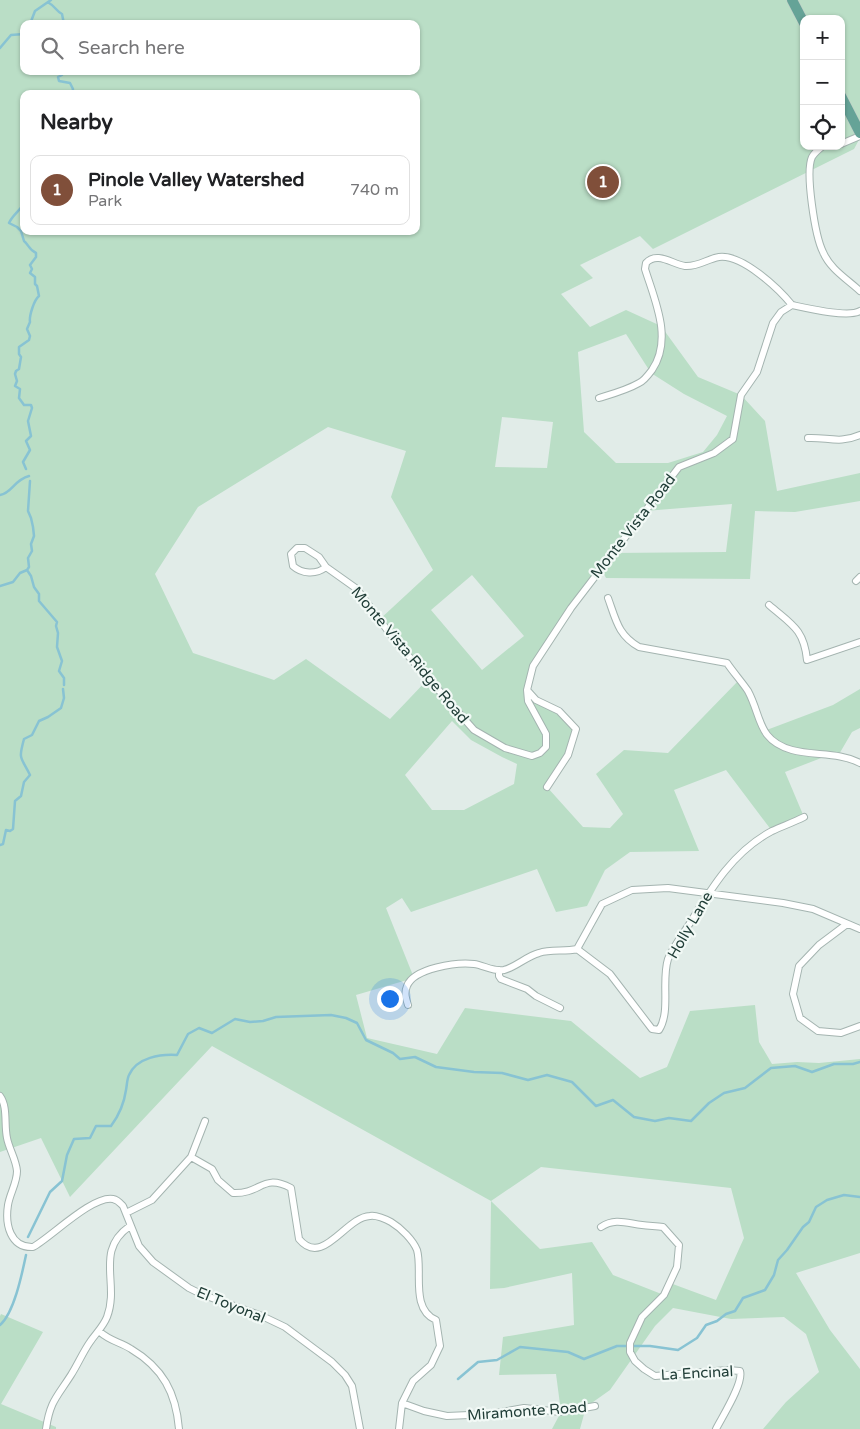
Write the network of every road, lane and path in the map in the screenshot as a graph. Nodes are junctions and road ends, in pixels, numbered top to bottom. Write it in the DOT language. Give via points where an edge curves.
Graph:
graph roads {
  1 [pos="792,0"];
  2 [pos="800,15"];
  3 [pos="845,104"];
  4 [pos="860,134"];
  5 [pos="845,142"];
  6 [pos="818,150"];
  7 [pos="860,291"];
  8 [pos="792,306"];
  9 [pos="860,311"];
  10 [pos="600,398"];
  11 [pos="860,436"];
  12 [pos="808,438"];
  13 [pos="326,567"];
  14 [pos="608,598"];
  15 [pos="769,605"];
  16 [pos="860,642"];
  17 [pos="527,690"];
  18 [pos="860,763"];
  19 [pos="547,787"];
  20 [pos="804,817"];
  21 [pos="709,892"];
  22 [pos="847,924"];
  23 [pos="860,929"];
  24 [pos="577,949"];
  25 [pos="499,970"];
  26 [pos="408,1005"];
  27 [pos="560,1008"];
  28 [pos="860,1026"];
  29 [pos="0,1096"];
  30 [pos="205,1121"];
  31 [pos="191,1157"];
  32 [pos="126,1212"];
  33 [pos="130,1226"];
  34 [pos="601,1227"];
  35 [pos="100,1332"];
  36 [pos="402,1403"];
  37 [pos="595,1406"];
  38 [pos="46,1429"];
  39 [pos="179,1429"];
  40 [pos="360,1429"];
  41 [pos="399,1429"];
  42 [pos="716,1429"];
  1 -- 2 [label="main road"];
  3 -- 4 [label="main road"];
  4 -- 5 [label="street"];
  6 -- 7 [label="street" via="812,158 810,170 815,229 822,252 831,266"];
  8 -- 9 [label="street" via="856,314"];
  8 -- 10 [label="street" via="760,274 736,259 721,256 691,266 650,259 645,269 660,317 662,336 656,364 641,383"];
  8 -- 17 [label="street, Monte Vista Road" via="781,312 773,323 757,372 741,395 733,440 714,453 679,467 570,608 533,666"];
  11 -- 12 [label="street" via="834,441"];
  13 -- 13 [label="street, Monte Vista Ridge Road" via="319,557 305,548 297,548 291,554 292,566 300,571 322,571"];
  13 -- 17 [label="street, Monte Vista Ridge Road" via="357,588 396,642 474,730 505,748 532,756 546,747 546,734 528,701"];
  14 -- 18 [label="street" via="619,628 627,640 639,647 727,664 748,692 764,731 778,745 849,757"];
  15 -- 16 [label="street" via="799,631 806,646 807,660"];
  17 -- 19 [label="street" via="536,700 559,711 576,729 568,755"];
  20 -- 21 [label="street, Holly Lane" via="748,846"];
  21 -- 22 [label="street" via="783,902 813,909"];
  21 -- 24 [label="street" via="668,888 632,890 602,904"];
  21 -- 24 [label="street, Holly Lane" via="668,958 664,977 664,1022 659,1030 652,1029 610,974"];
  22 -- 23 [label="street"];
  22 -- 28 [label="street" via="819,945 799,966 793,994 800,1018 818,1031 840,1033"];
  24 -- 25 [label="street" via="540,952"];
  25 -- 26 [label="street" via="458,963 433,968 407,985"];
  25 -- 27 [label="street" via="501,979"];
  29 -- 32 [label="street" via="17,1170 8,1212 10,1231 19,1245 33,1247 96,1202 112,1199 119,1202"];
  30 -- 31 [label="street"];
  31 -- 32 [label="street" via="152,1200"];
  31 -- 36 [label="street" via="212,1169 218,1180 233,1193 249,1192 272,1182 291,1188 299,1239 310,1248 330,1243 343,1230 370,1216 390,1221 408,1237 415,1246 419,1261 420,1298 428,1314 436,1320 440,1346 431,1365 413,1381"];
  32 -- 33 [label="street, El Toyonal"];
  33 -- 35 [label="street" via="120,1234 110,1250 112,1302"];
  33 -- 40 [label="street, El Toyonal" via="144,1253 189,1288 285,1327 332,1362 352,1386"];
  34 -- 42 [label="street, La Encinal" via="621,1221 663,1227 679,1245 678,1267 664,1296 642,1317 630,1343 630,1352 644,1370 655,1376 740,1371 736,1388"];
  35 -- 38 [label="street" via="92,1339 53,1401"];
  35 -- 39 [label="street" via="130,1348 163,1376 178,1410"];
  36 -- 37 [label="street, Miramonte Road" via="446,1416 491,1414 524,1408 561,1412"];
  36 -- 41 [label="street"];
}
